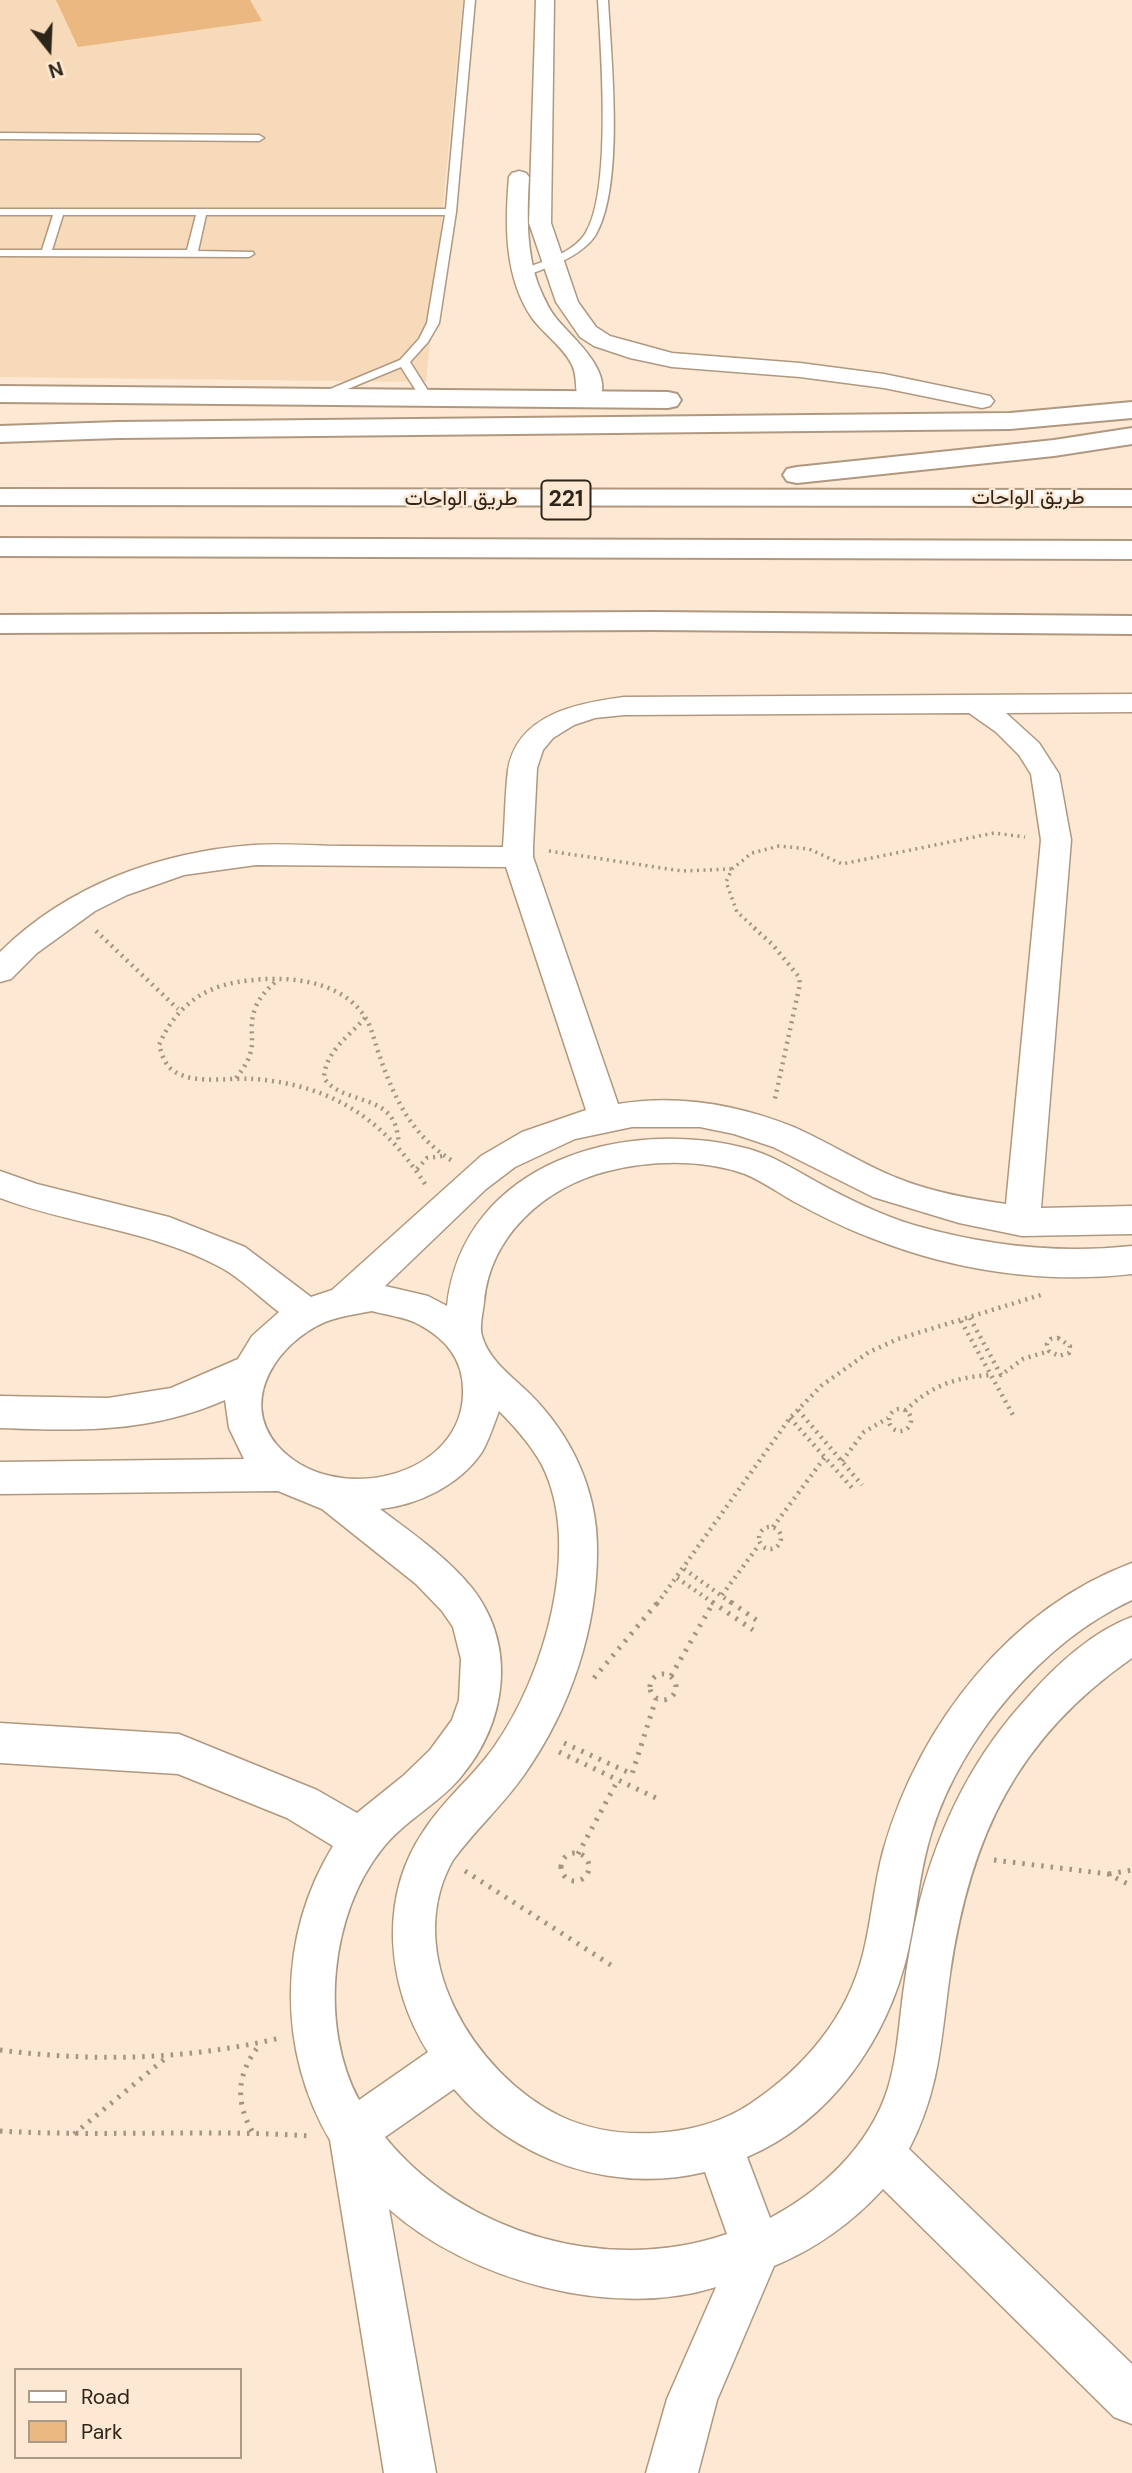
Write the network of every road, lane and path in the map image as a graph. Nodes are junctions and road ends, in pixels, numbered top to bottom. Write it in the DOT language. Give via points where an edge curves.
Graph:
graph roads {
  1 [pos="470,0"];
  2 [pos="531,0"];
  3 [pos="545,0"];
  4 [pos="603,0"];
  5 [pos="0,136"];
  6 [pos="259,138"];
  7 [pos="526,145"];
  8 [pos="202,211"];
  9 [pos="0,212"];
  10 [pos="59,212"];
  11 [pos="450,212"];
  12 [pos="0,253"];
  13 [pos="46,253"];
  14 [pos="192,254"];
  15 [pos="250,254"];
  16 [pos="554,262"];
  17 [pos="524,272"];
  18 [pos="404,362"];
  19 [pos="0,394"];
  20 [pos="317,397"];
  21 [pos="426,397"];
  22 [pos="589,399"];
  23 [pos="982,401"];
  24 [pos="1132,403"];
  25 [pos="1132,410"];
  26 [pos="0,434"];
  27 [pos="1132,436"];
  28 [pos="0,497"];
  29 [pos="1132,498"];
  30 [pos="644,500"];
  31 [pos="0,547"];
  32 [pos="1132,550"];
  33 [pos="0,624"];
  34 [pos="1132,625"];
  35 [pos="1132,642"];
  36 [pos="0,646"];
  37 [pos="1132,703"];
  38 [pos="977,705"];
  39 [pos="1056,841"];
  40 [pos="518,852"];
  41 [pos="732,869"];
  42 [pos="72,909"];
  43 [pos="0,971"];
  44 [pos="277,980"];
  45 [pos="178,1009"];
  46 [pos="365,1018"];
  47 [pos="235,1078"];
  48 [pos="605,1116"];
  49 [pos="768,1131"];
  50 [pos="399,1144"];
  51 [pos="445,1157"];
  52 [pos="751,1163"];
  53 [pos="417,1170"];
  54 [pos="483,1173"];
  55 [pos="0,1184"];
  56 [pos="440,1212"];
  57 [pos="1132,1220"];
  58 [pos="1022,1222"];
  59 [pos="1132,1260"];
  60 [pos="1091,1264"];
  61 [pos="345,1300"];
  62 [pos="306,1313"];
  63 [pos="970,1318"];
  64 [pos="961,1321"];
  65 [pos="463,1335"];
  66 [pos="1049,1351"];
  67 [pos="251,1370"];
  68 [pos="483,1373"];
  69 [pos="991,1375"];
  70 [pos="798,1410"];
  71 [pos="905,1411"];
  72 [pos="0,1412"];
  73 [pos="1013,1415"];
  74 [pos="790,1418"];
  75 [pos="888,1418"];
  76 [pos="825,1457"];
  77 [pos="842,1461"];
  78 [pos="282,1475"];
  79 [pos="0,1478"];
  80 [pos="862,1485"];
  81 [pos="853,1489"];
  82 [pos="334,1496"];
  83 [pos="774,1527"];
  84 [pos="759,1545"];
  85 [pos="684,1569"];
  86 [pos="677,1578"];
  87 [pos="1132,1581"];
  88 [pos="722,1595"];
  89 [pos="713,1602"];
  90 [pos="759,1622"];
  91 [pos="752,1630"];
  92 [pos="1132,1635"];
  93 [pos="671,1676"];
  94 [pos="656,1699"];
  95 [pos="973,1712"];
  96 [pos="531,1723"];
  97 [pos="1015,1740"];
  98 [pos="0,1743"];
  99 [pos="618,1780"];
  100 [pos="656,1798"];
  101 [pos="362,1839"];
  102 [pos="436,1853"];
  103 [pos="578,1854"];
  104 [pos="955,1855"];
  105 [pos="1132,1870"];
  106 [pos="1108,1874"];
  107 [pos="1132,1886"];
  108 [pos="614,1967"];
  109 [pos="315,2028"];
  110 [pos="261,2043"];
  111 [pos="0,2050"];
  112 [pos="168,2057"];
  113 [pos="457,2060"];
  114 [pos="0,2131"];
  115 [pos="252,2132"];
  116 [pos="73,2134"];
  117 [pos="352,2136"];
  118 [pos="719,2146"];
  119 [pos="881,2154"];
  120 [pos="757,2249"];
  121 [pos="1132,2399"];
  122 [pos="410,2473"];
  123 [pos="672,2473"];
  1 -- 11 [label="lane"];
  2 -- 7 [label="street"];
  3 -- 7 [label="street"];
  4 -- 16 [label="lane" via="607,154 599,218 590,235"];
  5 -- 6 [label="lane"];
  7 -- 16 [label="street" via="540,223"];
  7 -- 17 [label="street" via="515,227"];
  8 -- 10 [label="lane"];
  8 -- 11 [label="lane"];
  8 -- 14 [label="lane"];
  9 -- 10 [label="lane"];
  10 -- 13 [label="lane"];
  11 -- 18 [label="lane" via="433,323"];
  12 -- 13 [label="lane"];
  13 -- 14 [label="lane"];
  14 -- 15 [label="lane"];
  16 -- 17 [label="lane"];
  16 -- 23 [label="street" via="567,302 587,332 638,353 884,381"];
  17 -- 22 [label="street" via="540,313 586,366"];
  18 -- 20 [label="lane"];
  18 -- 21 [label="lane"];
  19 -- 20 [label="main road"];
  20 -- 21 [label="main road"];
  21 -- 22 [label="main road"];
  22 -- 23 [label="main road"];
  23 -- 24 [label="main road"];
  25 -- 26 [label="main road" via="1010,421"];
  27 -- 30 [label="main road" via="758,480"];
  28 -- 30 [label="main road, طريق الواحات / 221"];
  29 -- 30 [label="main road, طريق الواحات / 221"];
  31 -- 32 [label="main road, 221"];
  33 -- 34 [label="main road" via="654,621"];
  35 -- 36 [label="main road"];
  37 -- 38 [label="street"];
  38 -- 39 [label="street" via="1029,749 1045,774"];
  38 -- 40 [label="street" via="624,706 592,710 564,719 543,732 530,748 523,768"];
  39 -- 41 [label="path" via="994,833 842,864 809,849 779,846 752,853"];
  39 -- 58 [label="street"];
  40 -- 41 [label="path" via="682,871"];
  40 -- 42 [label="street" via="257,855 208,860 137,879"];
  40 -- 48 [label="street"];
  41 -- 49 [label="path" via="726,882 737,912 772,944 800,984"];
  42 -- 43 [label="street" via="28,942"];
  42 -- 45 [label="path"];
  44 -- 45 [label="path" via="216,987"];
  44 -- 46 [label="path" via="299,981 338,993"];
  44 -- 47 [label="path" via="257,1001 252,1014 255,1053"];
  45 -- 47 [label="path" via="159,1045 163,1060 180,1074"];
  46 -- 50 [label="path" via="329,1058 323,1076 335,1091 382,1108 394,1119"];
  46 -- 51 [label="path" via="405,1118"];
  47 -- 50 [label="path" via="320,1093 367,1118"];
  48 -- 49 [label="street" via="688,1114"];
  48 -- 54 [label="street" via="533,1141"];
  49 -- 52 [label="street"];
  49 -- 58 [label="street" via="898,1193 959,1212"];
  50 -- 53 [label="path"];
  51 -- 53 [label="path" via="426,1157"];
  51 -- 54 [label="path"];
  52 -- 60 [label="street" via="841,1210 914,1239 992,1258"];
  52 -- 65 [label="street" via="713,1152 674,1148 634,1151 597,1159 552,1178 503,1217 483,1245 470,1277"];
  53 -- 56 [label="path"];
  54 -- 56 [label="street"];
  55 -- 62 [label="street" via="169,1231 233,1257"];
  56 -- 61 [label="street"];
  57 -- 58 [label="street"];
  59 -- 60 [label="street"];
  60 -- 63 [label="path" via="1050,1292"];
  61 -- 62 [label="street"];
  61 -- 65 [label="street" via="386,1298 424,1307"];
  62 -- 67 [label="street" via="272,1338"];
  63 -- 64 [label="path"];
  63 -- 66 [label="path" via="1001,1374 1030,1355"];
  64 -- 69 [label="path"];
  64 -- 70 [label="path" via="869,1352 828,1380"];
  65 -- 68 [label="street"];
  66 -- 66 [label="path" via="1063,1356 1070,1346 1051,1339"];
  67 -- 72 [label="street" via="212,1390 127,1412"];
  67 -- 78 [label="street" via="244,1403 248,1427 257,1450"];
  68 -- 82 [label="street" via="483,1406 471,1438 437,1473 388,1494"];
  68 -- 96 [label="street" via="528,1414 562,1466 576,1516 579,1569 571,1623"];
  69 -- 71 [label="path" via="941,1383"];
  69 -- 73 [label="path"];
  70 -- 74 [label="path"];
  70 -- 77 [label="path"];
  71 -- 75 [label="path" via="894,1410"];
  71 -- 75 [label="path" via="912,1421 906,1429 893,1428"];
  74 -- 76 [label="path"];
  74 -- 85 [label="path"];
  75 -- 77 [label="path" via="864,1432"];
  76 -- 81 [label="path"];
  76 -- 83 [label="path"];
  77 -- 80 [label="path"];
  78 -- 79 [label="street"];
  78 -- 82 [label="street"];
  82 -- 101 [label="street" via="458,1600 478,1639 482,1683 471,1727 444,1768"];
  83 -- 84 [label="path" via="761,1529"];
  83 -- 84 [label="path" via="780,1531 780,1545"];
  84 -- 88 [label="path"];
  85 -- 86 [label="path"];
  85 -- 88 [label="path"];
  86 -- 89 [label="path"];
  86 -- 96 [label="path" via="588,1684"];
  87 -- 95 [label="street" via="1079,1609 1038,1638 1002,1673"];
  88 -- 90 [label="path"];
  89 -- 91 [label="path"];
  89 -- 93 [label="path"];
  92 -- 97 [label="street" via="1054,1696"];
  93 -- 94 [label="path" via="677,1682 673,1697"];
  93 -- 94 [label="path" via="653,1677 650,1692"];
  94 -- 96 [label="path" via="632,1773"];
  95 -- 97 [label="street" via="986,1734"];
  95 -- 118 [label="street" via="942,1757 910,1832 885,1956 873,1996 853,2034 828,2070 796,2101"];
  96 -- 99 [label="path"];
  96 -- 102 [label="street" via="509,1760"];
  97 -- 104 [label="street" via="983,1791"];
  98 -- 101 [label="street" via="179,1754 302,1804"];
  99 -- 100 [label="path"];
  99 -- 103 [label="path"];
  101 -- 109 [label="street" via="331,1896 314,1954"];
  102 -- 108 [label="path"];
  102 -- 113 [label="street" via="423,1874 415,1921 418,1969 431,2017"];
  103 -- 103 [label="path" via="564,1858 562,1864 561,1871 572,1881 589,1870"];
  104 -- 106 [label="path"];
  104 -- 119 [label="street" via="939,1910 911,2088"];
  105 -- 106 [label="path"];
  106 -- 107 [label="path"];
  109 -- 110 [label="path"];
  109 -- 117 [label="street" via="324,2076"];
  110 -- 112 [label="path"];
  110 -- 115 [label="path" via="247,2058 240,2077 242,2116"];
  111 -- 112 [label="path" via="56,2057"];
  112 -- 116 [label="path"];
  113 -- 117 [label="street"];
  113 -- 118 [label="street" via="497,2102 546,2134 603,2153 661,2157"];
  114 -- 116 [label="path"];
  115 -- 116 [label="path"];
  115 -- 117 [label="path"];
  117 -- 120 [label="street" via="392,2180 443,2220 501,2250 563,2268 628,2274 693,2269"];
  117 -- 122 [label="street"];
  118 -- 120 [label="street"];
  119 -- 120 [label="street" via="831,2208 795,2232"];
  119 -- 121 [label="street"];
  120 -- 123 [label="street" via="692,2399"];
}
